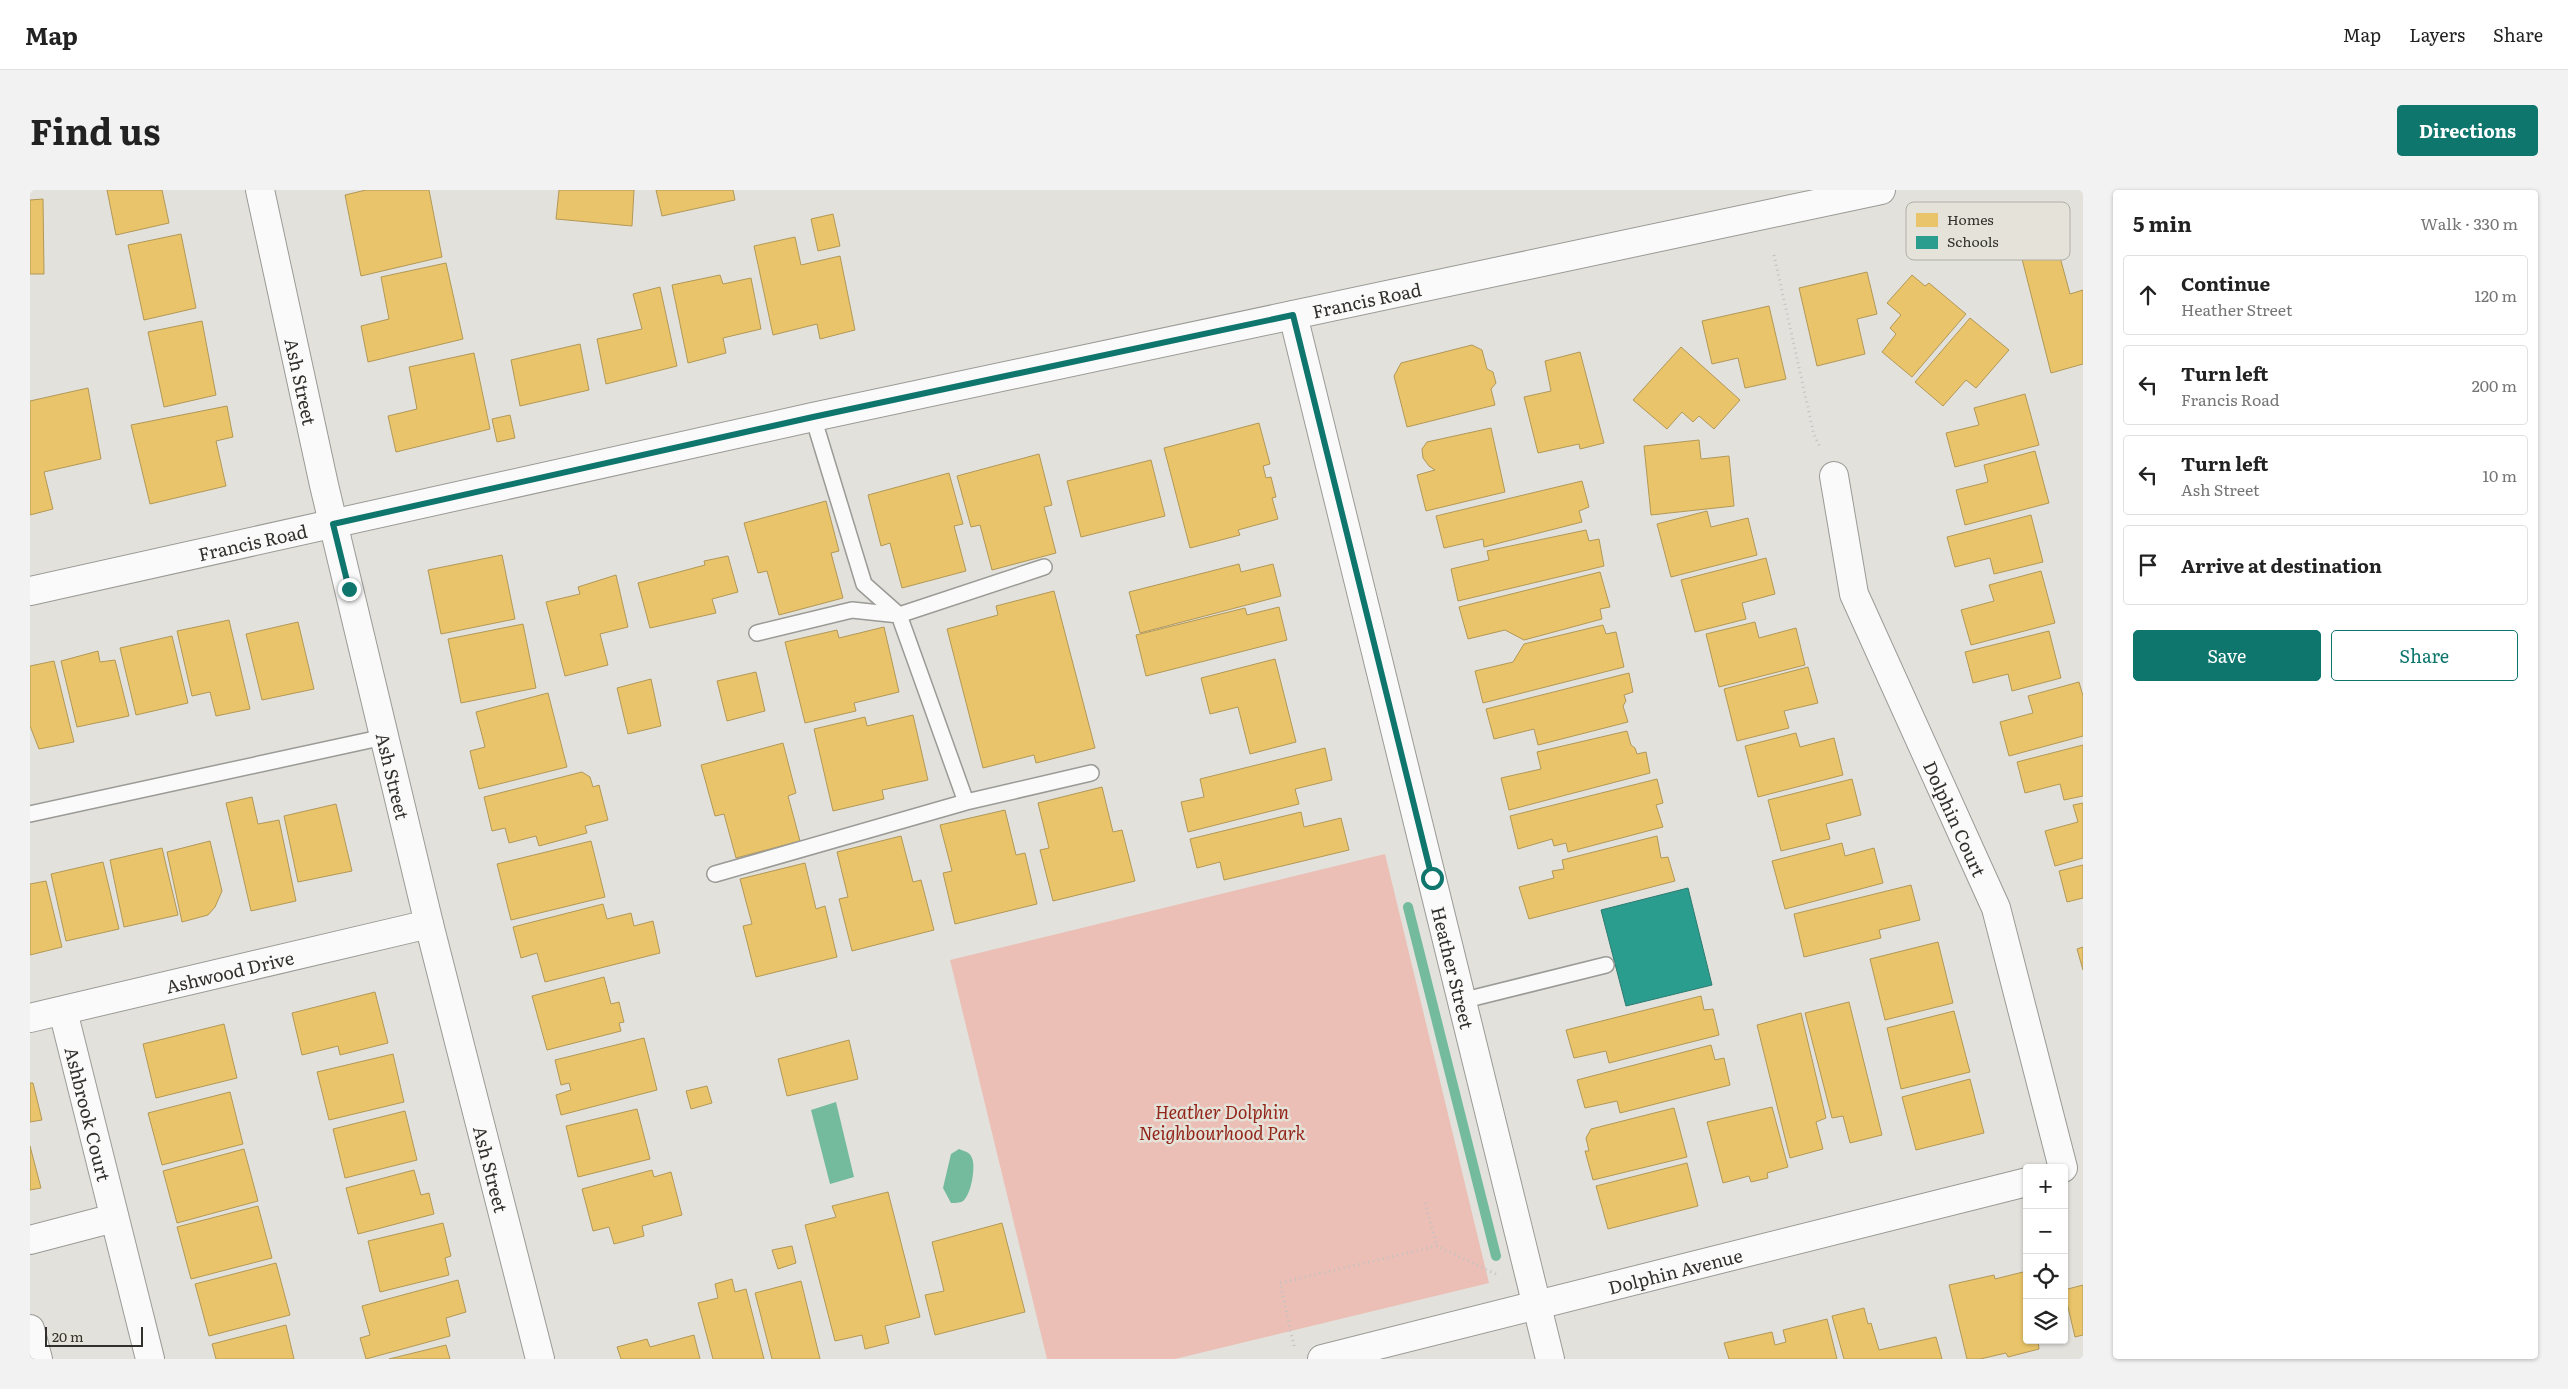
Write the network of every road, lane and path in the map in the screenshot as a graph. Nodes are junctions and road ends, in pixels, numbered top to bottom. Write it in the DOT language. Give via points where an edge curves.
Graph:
graph roads {
  1 [pos="260,190"];
  2 [pos="1881,190"];
  3 [pos="1774,255"];
  4 [pos="1293,315"];
  5 [pos="813,417"];
  6 [pos="1834,476"];
  7 [pos="333,524"];
  8 [pos="1044,567"];
  9 [pos="30,591"];
  10 [pos="899,615"];
  11 [pos="757,633"];
  12 [pos="384,738"];
  13 [pos="1091,773"];
  14 [pos="966,802"];
  15 [pos="30,814"];
  16 [pos="714,874"];
  17 [pos="428,924"];
  18 [pos="1606,965"];
  19 [pos="1461,1001"];
  20 [pos="63,1011"];
  21 [pos="30,1018"];
  22 [pos="2062,1164"];
  23 [pos="2083,1168"];
  24 [pos="2068,1171"];
  25 [pos="2023,1183"];
  26 [pos="1425,1203"];
  27 [pos="114,1218"];
  28 [pos="30,1240"];
  29 [pos="1437,1246"];
  30 [pos="1502,1277"];
  31 [pos="1536,1305"];
  32 [pos="30,1329"];
  33 [pos="1296,1352"];
  34 [pos="38,1359"];
  35 [pos="150,1359"];
  36 [pos="540,1359"];
  37 [pos="1322,1359"];
  38 [pos="1550,1359"];
  1 -- 7 [label="street, Ash Street"];
  2 -- 4 [label="street, Francis Road"];
  3 -- 6 [label="path" via="1814,435"];
  4 -- 5 [label="street, Francis Road"];
  4 -- 19 [label="street, Heather Street"];
  5 -- 7 [label="street, Francis Road"];
  5 -- 10 [label="lane" via="864,584"];
  6 -- 22 [label="street, Dolphin Court" via="1854,594 1996,908"];
  7 -- 9 [label="street, Francis Road"];
  7 -- 12 [label="street, Ash Street"];
  8 -- 10 [label="lane"];
  10 -- 11 [label="lane" via="852,610"];
  10 -- 14 [label="lane"];
  12 -- 15 [label="lane"];
  12 -- 17 [label="street, Ash Street"];
  13 -- 14 [label="lane"];
  14 -- 16 [label="lane"];
  17 -- 20 [label="street, Ashwood Drive"];
  17 -- 36 [label="street, Ash Street"];
  18 -- 19 [label="lane"];
  19 -- 31 [label="street, Heather Street"];
  20 -- 21 [label="street, Ashwood Drive"];
  20 -- 27 [label="street, Ashbrook Court"];
  23 -- 24 [label="street"];
  25 -- 31 [label="street, Dolphin Avenue"];
  26 -- 29 [label="path"];
  27 -- 28 [label="street"];
  27 -- 35 [label="street, Ashbrook Court"];
  29 -- 30 [label="path"];
  29 -- 33 [label="path" via="1280,1283"];
  31 -- 37 [label="street, Dolphin Avenue"];
  31 -- 38 [label="street, Heather Street"];
  32 -- 34 [label="street"];
}
